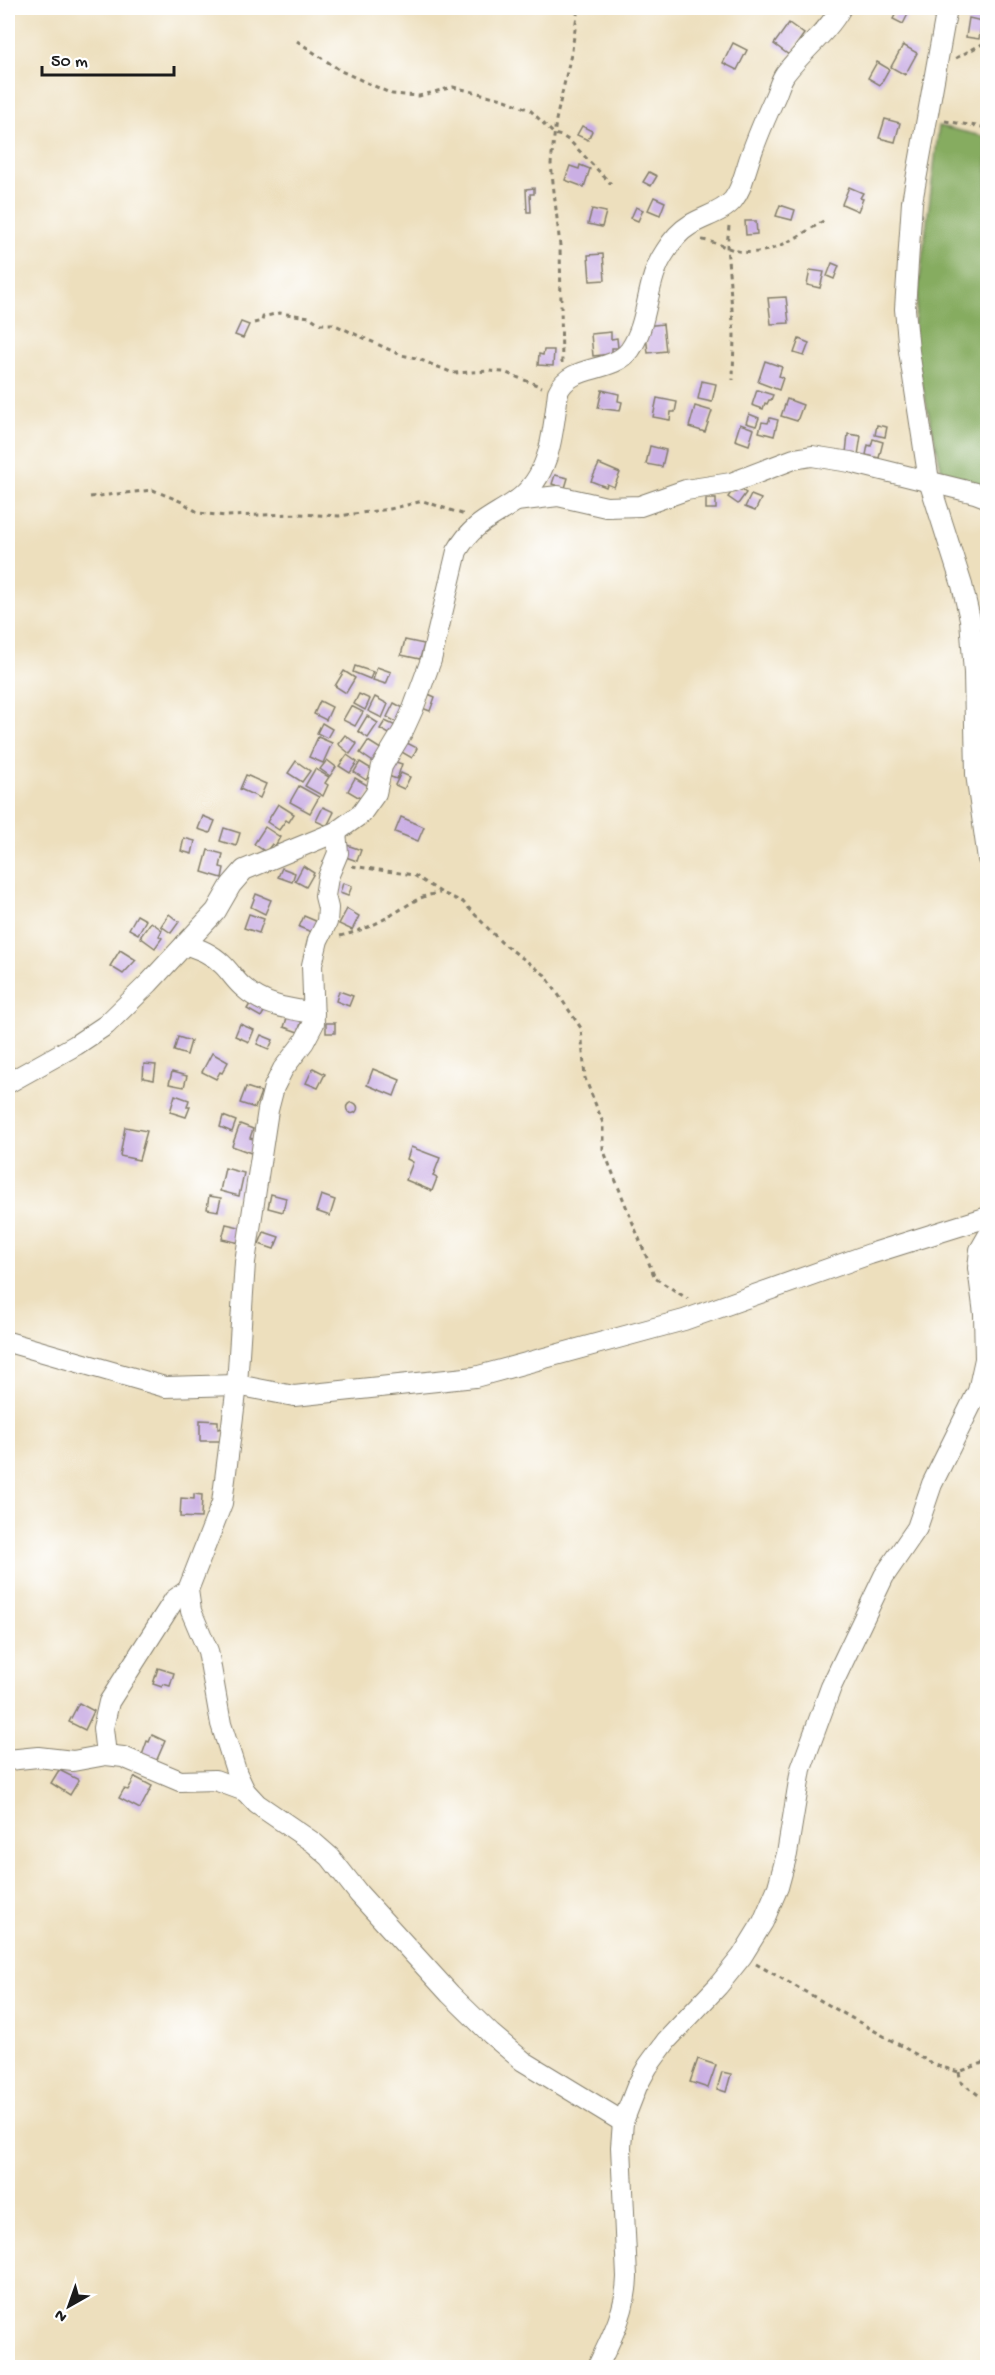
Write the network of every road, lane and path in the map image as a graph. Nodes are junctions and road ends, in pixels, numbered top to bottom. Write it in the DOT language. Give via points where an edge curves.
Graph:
graph roads {
  1 [pos="578,8"];
  2 [pos="841,8"];
  3 [pos="946,8"];
  4 [pos="987,40"];
  5 [pos="297,41"];
  6 [pos="935,67"];
  7 [pos="928,118"];
  8 [pos="987,128"];
  9 [pos="554,135"];
  10 [pos="611,184"];
  11 [pos="825,220"];
  12 [pos="678,236"];
  13 [pos="727,246"];
  14 [pos="254,323"];
  15 [pos="733,380"];
  16 [pos="563,386"];
  17 [pos="929,481"];
  18 [pos="90,497"];
  19 [pos="987,498"];
  20 [pos="516,501"];
  21 [pos="484,521"];
  22 [pos="981,672"];
  23 [pos="336,831"];
  24 [pos="987,859"];
  25 [pos="334,862"];
  26 [pos="442,893"];
  27 [pos="318,940"];
  28 [pos="185,944"];
  29 [pos="314,1013"];
  30 [pos="8,1083"];
  31 [pos="987,1217"];
  32 [pos="987,1236"];
  33 [pos="719,1307"];
  34 [pos="8,1342"];
  35 [pos="237,1385"];
  36 [pos="188,1590"];
  37 [pos="106,1755"];
  38 [pos="8,1760"];
  39 [pos="245,1791"];
  40 [pos="742,1956"];
  41 [pos="987,2061"];
  42 [pos="959,2072"];
  43 [pos="987,2102"];
  44 [pos="623,2122"];
  45 [pos="597,2367"];
  1 -- 9 [label="path"];
  2 -- 12 [label="street" via="785,75 732,202 689,225"];
  3 -- 6 [label="street"];
  4 -- 6 [label="path"];
  5 -- 9 [label="path" via="341,71 393,94 418,96 453,87 503,99 530,110"];
  6 -- 7 [label="street"];
  7 -- 8 [label="path"];
  7 -- 17 [label="street" via="912,202 905,292 909,351"];
  9 -- 10 [label="path" via="570,141"];
  9 -- 16 [label="path" via="551,164 560,246"];
  11 -- 13 [label="path" via="773,250 743,252"];
  12 -- 13 [label="path"];
  12 -- 16 [label="street" via="656,266 637,339 628,352 608,366 581,373"];
  13 -- 15 [label="path" via="734,335"];
  14 -- 16 [label="path" via="262,321 263,316 279,313 310,317 453,373 504,372"];
  16 -- 20 [label="street" via="544,465 534,483"];
  17 -- 19 [label="street"];
  17 -- 20 [label="street" via="812,456 731,483 686,490 640,506 606,507 558,496"];
  17 -- 22 [label="street" via="962,585"];
  18 -- 21 [label="path" via="153,490 199,513 226,516 339,516 423,501"];
  20 -- 21 [label="street"];
  21 -- 23 [label="street" via="470,531 457,551 431,660 403,730 382,766 376,793 361,814"];
  22 -- 24 [label="street" via="976,774"];
  23 -- 25 [label="street" via="338,853"];
  23 -- 28 [label="street" via="244,870 216,911"];
  25 -- 26 [label="path" via="414,875"];
  25 -- 27 [label="street" via="325,896 327,922"];
  26 -- 27 [label="path" via="422,895 391,916 354,933"];
  26 -- 33 [label="path" via="463,902 501,942 545,975 581,1028 585,1078 603,1123 603,1149 655,1278 685,1298"];
  27 -- 29 [label="street" via="312,964"];
  28 -- 29 [label="street" via="207,952 244,989 263,1001"];
  28 -- 30 [label="street" via="106,1025"];
  29 -- 35 [label="street" via="314,1023 304,1042 274,1087 268,1110 245,1262"];
  31 -- 33 [label="street"];
  32 -- 40 [label="street" via="978,1268 985,1359 978,1391 932,1484 917,1528 884,1576 831,1687 801,1769 778,1887"];
  33 -- 35 [label="street" via="476,1377 294,1396"];
  34 -- 35 [label="street" via="165,1387"];
  35 -- 36 [label="street" via="222,1503"];
  36 -- 37 [label="street" via="174,1600 109,1702 103,1728"];
  36 -- 39 [label="street" via="191,1611 208,1651 221,1724"];
  37 -- 38 [label="street" via="74,1761 38,1757"];
  37 -- 39 [label="street" via="123,1757 180,1780 215,1780"];
  39 -- 44 [label="street" via="330,1857 359,1894 491,2034 523,2061"];
  40 -- 42 [label="path" via="935,2065"];
  40 -- 44 [label="street" via="648,2066"];
  41 -- 42 [label="path"];
  42 -- 43 [label="path" via="961,2082"];
  44 -- 45 [label="street" via="626,2298"];
}
